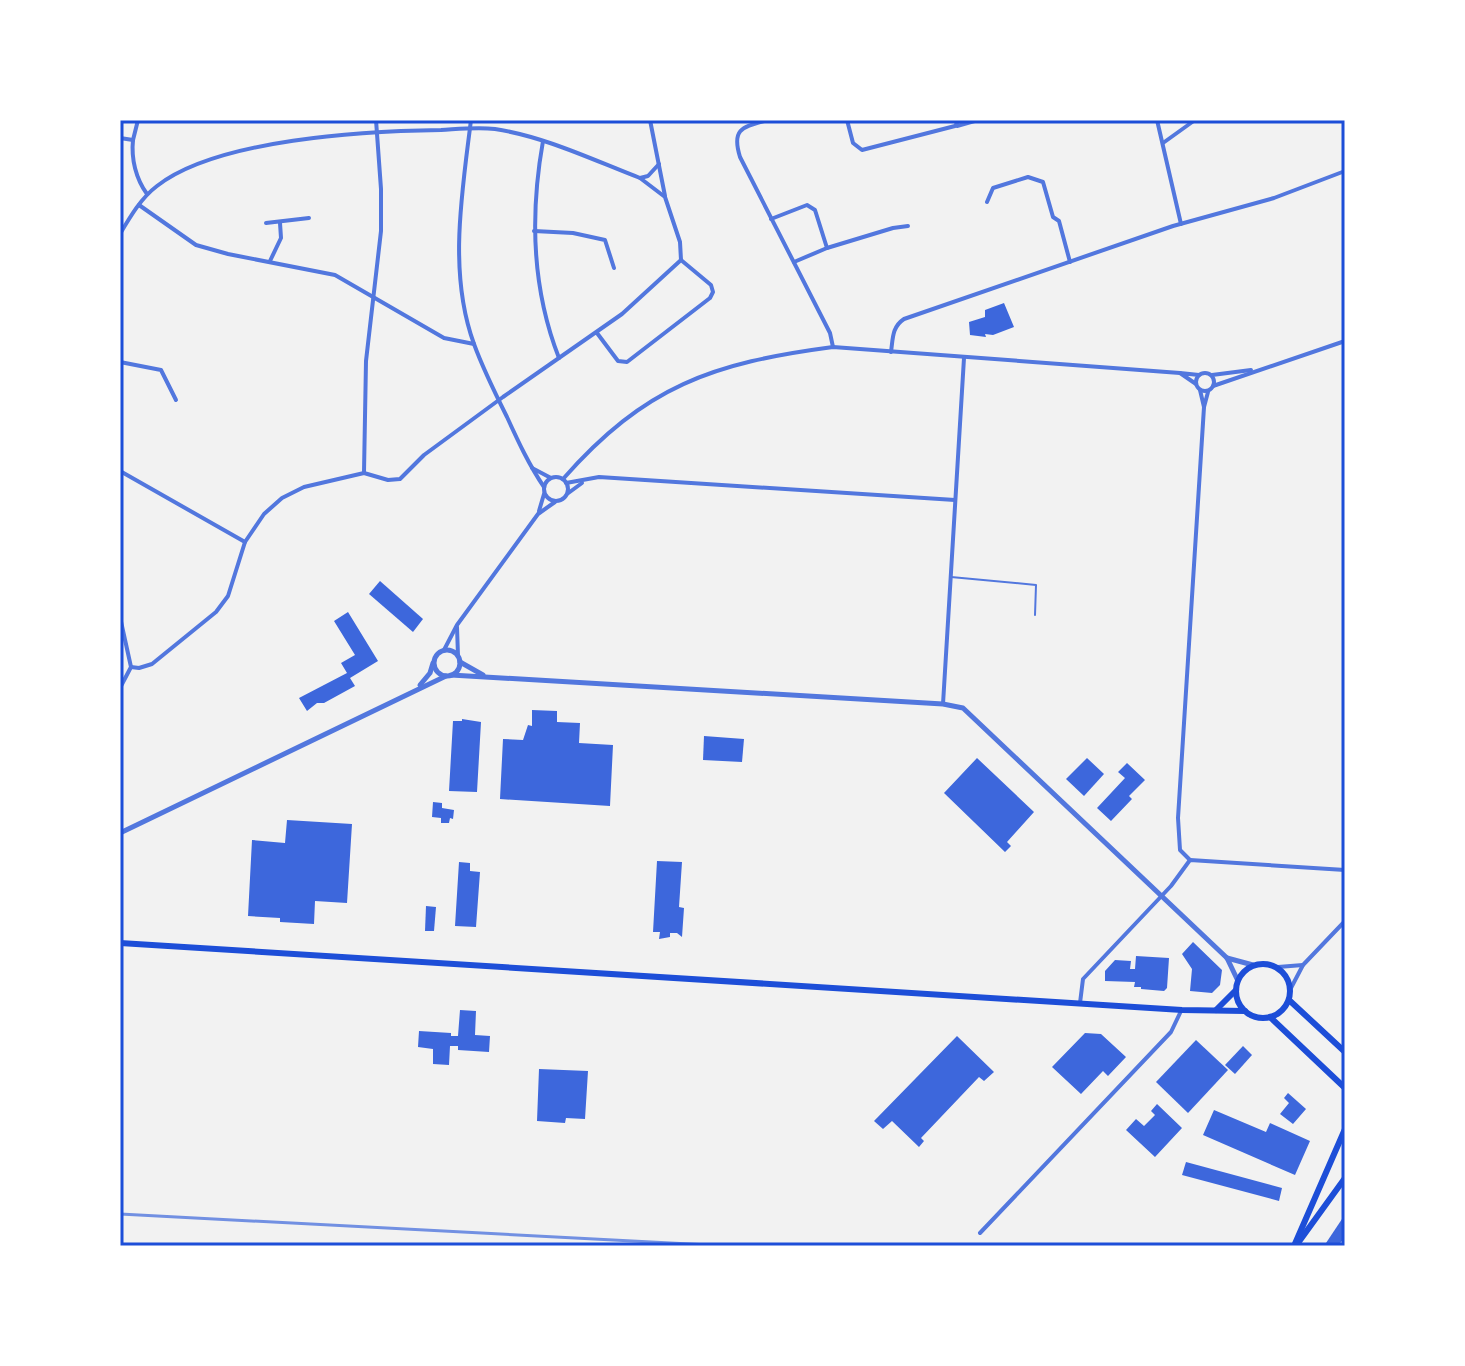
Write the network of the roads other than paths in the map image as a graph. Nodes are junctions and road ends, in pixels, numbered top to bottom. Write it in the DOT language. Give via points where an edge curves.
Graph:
graph roads {
  1 [pos="138,120"];
  2 [pos="376,120"];
  3 [pos="471,120"];
  4 [pos="650,120"];
  5 [pos="847,120"];
  6 [pos="959,120"];
  7 [pos="978,120"];
  8 [pos="1157,120"];
  9 [pos="1195,120"];
  10 [pos="764,121"];
  11 [pos="955,126"];
  12 [pos="470,128"];
  13 [pos="377,130"];
  14 [pos="120,138"];
  15 [pos="133,140"];
  16 [pos="543,141"];
  17 [pos="1163,143"];
  18 [pos="659,164"];
  19 [pos="1345,171"];
  20 [pos="640,178"];
  21 [pos="147,194"];
  22 [pos="665,197"];
  23 [pos="987,202"];
  24 [pos="139,205"];
  25 [pos="309,218"];
  26 [pos="771,219"];
  27 [pos="266,223"];
  28 [pos="280,223"];
  29 [pos="1181,224"];
  30 [pos="908,226"];
  31 [pos="534,231"];
  32 [pos="120,234"];
  33 [pos="827,248"];
  34 [pos="681,260"];
  35 [pos="270,261"];
  36 [pos="794,262"];
  37 [pos="1070,262"];
  38 [pos="614,268"];
  39 [pos="373,296"];
  40 [pos="597,333"];
  41 [pos="1345,341"];
  42 [pos="474,344"];
  43 [pos="833,347"];
  44 [pos="891,352"];
  45 [pos="559,358"];
  46 [pos="964,358"];
  47 [pos="120,362"];
  48 [pos="1257,369"];
  49 [pos="1180,373"];
  50 [pos="1199,375"];
  51 [pos="1212,375"];
  52 [pos="1213,386"];
  53 [pos="1198,387"];
  54 [pos="1208,391"];
  55 [pos="176,400"];
  56 [pos="499,402"];
  57 [pos="1204,407"];
  58 [pos="532,468"];
  59 [pos="120,471"];
  60 [pos="364,473"];
  61 [pos="551,478"];
  62 [pos="588,479"];
  63 [pos="564,481"];
  64 [pos="544,487"];
  65 [pos="544,494"];
  66 [pos="567,494"];
  67 [pos="955,500"];
  68 [pos="555,502"];
  69 [pos="538,514"];
  70 [pos="245,542"];
  71 [pos="950,577"];
  72 [pos="1035,615"];
  73 [pos="120,617"];
  74 [pos="457,625"];
  75 [pos="444,650"];
  76 [pos="459,659"];
  77 [pos="434,662"];
  78 [pos="131,667"];
  79 [pos="448,675"];
  80 [pos="488,677"];
  81 [pos="120,688"];
  82 [pos="417,689"];
  83 [pos="943,704"];
  84 [pos="120,833"];
  85 [pos="1190,860"];
  86 [pos="1345,870"];
  87 [pos="1161,896"];
  88 [pos="1345,921"];
  89 [pos="120,943"];
  90 [pos="1227,958"];
  91 [pos="1253,965"];
  92 [pos="1303,965"];
  93 [pos="1278,967"];
  94 [pos="1238,981"];
  95 [pos="1291,988"];
  96 [pos="1236,990"];
  97 [pos="1289,1000"];
  98 [pos="1080,1003"];
  99 [pos="1182,1010"];
  100 [pos="1245,1011"];
  101 [pos="1214,1012"];
  102 [pos="1270,1017"];
  103 [pos="1345,1052"];
  104 [pos="1345,1091"];
  105 [pos="1345,1129"];
  106 [pos="1345,1178"];
  107 [pos="980,1233"];
  108 [pos="1295,1246"];
  1 -- 15 [label="street"];
  2 -- 13 [label="street"];
  3 -- 12 [label="street"];
  4 -- 18 [label="street"];
  5 -- 11 [label="street" via="853,143 862,150"];
  6 -- 11 [label="street"];
  7 -- 11 [label="street"];
  8 -- 17 [label="street"];
  9 -- 17 [label="street"];
  10 -- 26 [label="street" via="745,127 735,143"];
  12 -- 13 [label="street"];
  12 -- 16 [label="street"];
  12 -- 42 [label="street" via="459,228 462,288"];
  13 -- 21 [label="street" via="217,158 181,171"];
  13 -- 39 [label="street" via="381,231"];
  14 -- 15 [label="street"];
  15 -- 21 [label="street" via="139,181"];
  16 -- 20 [label="street"];
  16 -- 31 [label="street"];
  17 -- 29 [label="street"];
  18 -- 20 [label="street"];
  18 -- 22 [label="street"];
  19 -- 29 [label="street"];
  20 -- 22 [label="street"];
  21 -- 24 [label="street"];
  22 -- 34 [label="street"];
  23 -- 37 [label="street" via="993,188 1028,177 1043,182"];
  24 -- 32 [label="street"];
  24 -- 35 [label="street" via="196,245"];
  25 -- 28 [label="street"];
  26 -- 33 [label="street" via="807,205 815,210"];
  26 -- 36 [label="street"];
  27 -- 28 [label="street"];
  28 -- 35 [label="street" via="281,238"];
  29 -- 37 [label="street"];
  30 -- 33 [label="street"];
  31 -- 38 [label="street" via="605,240"];
  31 -- 45 [label="street" via="545,312"];
  33 -- 36 [label="street"];
  34 -- 40 [label="street"];
  34 -- 40 [label="street" via="711,285 710,298 627,362 618,361"];
  35 -- 39 [label="street" via="335,275"];
  36 -- 43 [label="street"];
  37 -- 44 [label="street" via="904,319 893,331"];
  39 -- 42 [label="street" via="444,338"];
  39 -- 60 [label="street"];
  40 -- 45 [label="street"];
  41 -- 48 [label="street"];
  42 -- 56 [label="street"];
  43 -- 44 [label="street"];
  43 -- 63 [label="street" via="738,363 660,394 591,447"];
  44 -- 46 [label="street"];
  45 -- 56 [label="street"];
  46 -- 49 [label="street"];
  46 -- 67 [label="street"];
  47 -- 55 [label="street" via="161,370"];
  48 -- 51 [label="street"];
  48 -- 52 [label="street"];
  49 -- 50 [label="street"];
  49 -- 53 [label="street"];
  50 -- 51 [label="street"];
  50 -- 53 [label="street"];
  51 -- 52 [label="street"];
  52 -- 54 [label="street"];
  53 -- 54 [label="street"];
  53 -- 57 [label="street"];
  54 -- 57 [label="street"];
  56 -- 58 [label="street"];
  56 -- 60 [label="street" via="434,447 400,479"];
  57 -- 85 [label="street" via="1178,809 1178,843"];
  58 -- 61 [label="street"];
  58 -- 64 [label="street"];
  59 -- 70 [label="street"];
  60 -- 70 [label="street" via="304,487 282,498"];
  61 -- 63 [label="street"];
  61 -- 64 [label="street"];
  62 -- 63 [label="street"];
  62 -- 66 [label="street"];
  62 -- 67 [label="street"];
  63 -- 66 [label="street"];
  64 -- 65 [label="street"];
  65 -- 68 [label="street"];
  65 -- 69 [label="street"];
  66 -- 68 [label="street"];
  67 -- 71 [label="street"];
  68 -- 69 [label="street"];
  69 -- 74 [label="street"];
  70 -- 78 [label="street" via="228,596 216,612 152,664"];
  71 -- 72 [label="lane" via="1036,585"];
  71 -- 83 [label="street"];
  73 -- 78 [label="street"];
  74 -- 75 [label="street"];
  74 -- 76 [label="street"];
  75 -- 76 [label="street"];
  75 -- 77 [label="street"];
  76 -- 79 [label="street" via="457,670"];
  76 -- 80 [label="street"];
  77 -- 79 [label="street" via="436,670"];
  77 -- 82 [label="street"];
  78 -- 81 [label="street"];
  79 -- 80 [label="street"];
  79 -- 82 [label="street"];
  80 -- 83 [label="street"];
  82 -- 84 [label="street"];
  83 -- 87 [label="street" via="963,708"];
  85 -- 86 [label="street"];
  85 -- 87 [label="street"];
  87 -- 90 [label="street"];
  87 -- 98 [label="street" via="1083,979"];
  88 -- 92 [label="street"];
  89 -- 98 [label="main road"];
  90 -- 91 [label="street"];
  90 -- 94 [label="street"];
  91 -- 93 [label="main road"];
  91 -- 94 [label="main road"];
  92 -- 93 [label="street"];
  92 -- 95 [label="street"];
  93 -- 95 [label="main road"];
  94 -- 96 [label="main road"];
  95 -- 97 [label="main road"];
  96 -- 100 [label="main road"];
  96 -- 101 [label="main road"];
  97 -- 102 [label="main road"];
  97 -- 103 [label="main road"];
  98 -- 99 [label="main road"];
  99 -- 101 [label="main road"];
  99 -- 107 [label="street" via="1171,1032"];
  100 -- 101 [label="main road"];
  100 -- 102 [label="main road"];
  102 -- 104 [label="main road"];
  105 -- 108 [label="main road"];
  106 -- 108 [label="main road"];
}
